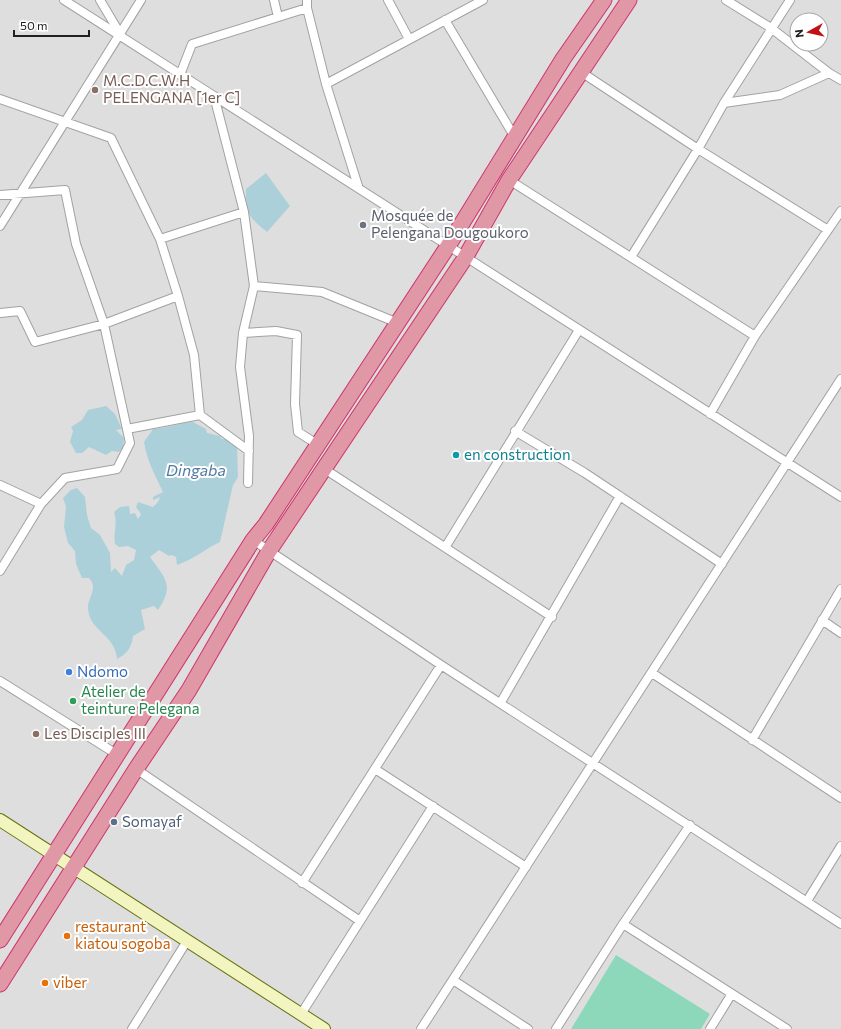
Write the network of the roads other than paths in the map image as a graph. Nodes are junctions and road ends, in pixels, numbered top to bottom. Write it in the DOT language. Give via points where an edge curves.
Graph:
graph roads {
  1 [pos="64,0"];
  2 [pos="100,0"];
  3 [pos="141,0"];
  4 [pos="274,0"];
  5 [pos="388,0"];
  6 [pos="483,0"];
  7 [pos="604,0"];
  8 [pos="629,0"];
  9 [pos="726,0"];
  10 [pos="790,0"];
  11 [pos="307,4"];
  12 [pos="278,17"];
  13 [pos="445,20"];
  14 [pos="771,28"];
  15 [pos="120,34"];
  16 [pos="409,39"];
  17 [pos="581,72"];
  18 [pos="829,73"];
  19 [pos="180,75"];
  20 [pos="841,80"];
  21 [pos="326,84"];
  22 [pos="214,96"];
  23 [pos="0,99"];
  24 [pos="724,103"];
  25 [pos="65,122"];
  26 [pos="514,136"];
  27 [pos="698,149"];
  28 [pos="509,180"];
  29 [pos="358,186"];
  30 [pos="21,193"];
  31 [pos="0,195"];
  32 [pos="841,211"];
  33 [pos="244,212"];
  34 [pos="0,226"];
  35 [pos="828,230"];
  36 [pos="160,239"];
  37 [pos="448,246"];
  38 [pos="630,257"];
  39 [pos="465,258"];
  40 [pos="254,286"];
  41 [pos="178,296"];
  42 [pos="0,314"];
  43 [pos="398,322"];
  44 [pos="104,324"];
  45 [pos="579,330"];
  46 [pos="243,334"];
  47 [pos="755,336"];
  48 [pos="840,382"];
  49 [pos="710,414"];
  50 [pos="200,415"];
  51 [pos="127,429"];
  52 [pos="515,431"];
  53 [pos="317,444"];
  54 [pos="249,451"];
  55 [pos="787,464"];
  56 [pos="323,468"];
  57 [pos="248,483"];
  58 [pos="0,485"];
  59 [pos="620,496"];
  60 [pos="841,497"];
  61 [pos="41,504"];
  62 [pos="253,540"];
  63 [pos="446,546"];
  64 [pos="269,551"];
  65 [pos="722,564"];
  66 [pos="0,571"];
  67 [pos="841,589"];
  68 [pos="552,617"];
  69 [pos="822,620"];
  70 [pos="841,633"];
  71 [pos="441,665"];
  72 [pos="652,672"];
  73 [pos="0,681"];
  74 [pos="502,702"];
  75 [pos="752,740"];
  76 [pos="118,755"];
  77 [pos="594,762"];
  78 [pos="136,769"];
  79 [pos="375,769"];
  80 [pos="841,798"];
  81 [pos="433,806"];
  82 [pos="0,820"];
  83 [pos="690,825"];
  84 [pos="841,846"];
  85 [pos="56,855"];
  86 [pos="526,867"];
  87 [pos="74,868"];
  88 [pos="302,883"];
  89 [pos="807,901"];
  90 [pos="360,921"];
  91 [pos="623,924"];
  92 [pos="841,924"];
  93 [pos="0,940"];
  94 [pos="187,941"];
  95 [pos="453,980"];
  96 [pos="0,984"];
  97 [pos="731,995"];
  98 [pos="301,1014"];
  99 [pos="132,1029"];
  100 [pos="324,1029"];
  101 [pos="421,1029"];
  102 [pos="528,1029"];
  103 [pos="556,1029"];
  104 [pos="710,1029"];
  105 [pos="786,1029"];
  1 -- 15 [label="street"];
  2 -- 15 [label="street"];
  3 -- 15 [label="street"];
  4 -- 12 [label="street"];
  5 -- 16 [label="street"];
  6 -- 13 [label="street"];
  7 -- 26 [label="highway"];
  8 -- 17 [label="highway"];
  9 -- 14 [label="street"];
  10 -- 14 [label="street"];
  11 -- 12 [label="street"];
  11 -- 21 [label="street"];
  12 -- 19 [label="street" via="192,44"];
  13 -- 16 [label="street"];
  13 -- 26 [label="street"];
  14 -- 18 [label="street"];
  14 -- 24 [label="street"];
  15 -- 19 [label="street"];
  15 -- 25 [label="street"];
  16 -- 21 [label="street"];
  17 -- 27 [label="street"];
  17 -- 28 [label="highway"];
  18 -- 20 [label="street"];
  18 -- 24 [label="street" via="780,95"];
  19 -- 22 [label="street"];
  21 -- 29 [label="street"];
  22 -- 29 [label="street"];
  22 -- 33 [label="street"];
  23 -- 25 [label="street"];
  24 -- 27 [label="street"];
  25 -- 30 [label="street"];
  25 -- 36 [label="street" via="111,138"];
  26 -- 37 [label="highway"];
  27 -- 35 [label="street"];
  27 -- 38 [label="street"];
  28 -- 38 [label="street"];
  28 -- 39 [label="highway"];
  29 -- 37 [label="street"];
  30 -- 31 [label="street"];
  30 -- 34 [label="street"];
  30 -- 44 [label="street" via="65,190 76,244"];
  32 -- 35 [label="street"];
  33 -- 36 [label="street"];
  33 -- 40 [label="street"];
  35 -- 47 [label="street"];
  36 -- 41 [label="street"];
  37 -- 39 [label="street"];
  37 -- 43 [label="highway"];
  38 -- 47 [label="street"];
  39 -- 45 [label="street"];
  39 -- 56 [label="highway"];
  40 -- 43 [label="street" via="322,292"];
  40 -- 46 [label="street"];
  41 -- 44 [label="street"];
  41 -- 50 [label="street" via="194,355"];
  42 -- 44 [label="street" via="20,311 35,342"];
  43 -- 53 [label="highway"];
  44 -- 51 [label="street"];
  45 -- 49 [label="street"];
  45 -- 52 [label="street"];
  46 -- 53 [label="street" via="276,331 297,335 295,404 298,432"];
  46 -- 54 [label="street" via="240,367"];
  47 -- 49 [label="street"];
  48 -- 55 [label="street"];
  49 -- 55 [label="street"];
  50 -- 51 [label="street"];
  50 -- 54 [label="street"];
  51 -- 61 [label="street" via="130,443 117,469 65,478"];
  52 -- 59 [label="street"];
  52 -- 63 [label="street"];
  53 -- 62 [label="highway"];
  54 -- 57 [label="street"];
  55 -- 60 [label="street"];
  55 -- 65 [label="street"];
  56 -- 63 [label="street"];
  56 -- 64 [label="highway"];
  58 -- 61 [label="street"];
  59 -- 65 [label="street"];
  59 -- 68 [label="street"];
  61 -- 66 [label="street"];
  62 -- 64 [label="street"];
  62 -- 76 [label="highway"];
  63 -- 68 [label="street"];
  64 -- 71 [label="street"];
  64 -- 78 [label="highway" via="189,690"];
  65 -- 72 [label="street"];
  67 -- 69 [label="street"];
  68 -- 74 [label="street"];
  69 -- 70 [label="street"];
  69 -- 75 [label="street"];
  71 -- 74 [label="street"];
  71 -- 79 [label="street"];
  72 -- 75 [label="street"];
  72 -- 77 [label="street"];
  73 -- 76 [label="street"];
  74 -- 77 [label="street"];
  75 -- 80 [label="street"];
  76 -- 85 [label="highway"];
  77 -- 83 [label="street"];
  77 -- 86 [label="street"];
  78 -- 87 [label="highway"];
  78 -- 88 [label="street"];
  79 -- 81 [label="street"];
  79 -- 88 [label="street"];
  81 -- 86 [label="street"];
  81 -- 90 [label="street"];
  82 -- 85 [label="street"];
  83 -- 89 [label="street"];
  83 -- 91 [label="street"];
  84 -- 89 [label="street"];
  85 -- 87 [label="street"];
  85 -- 93 [label="highway"];
  86 -- 95 [label="street"];
  87 -- 94 [label="street"];
  87 -- 96 [label="highway"];
  88 -- 90 [label="street"];
  89 -- 92 [label="street"];
  90 -- 98 [label="street"];
  91 -- 97 [label="street"];
  91 -- 103 [label="street"];
  94 -- 98 [label="street"];
  94 -- 99 [label="street"];
  95 -- 101 [label="street"];
  95 -- 102 [label="street"];
  97 -- 104 [label="street"];
  97 -- 105 [label="street"];
  98 -- 100 [label="street"];
}
